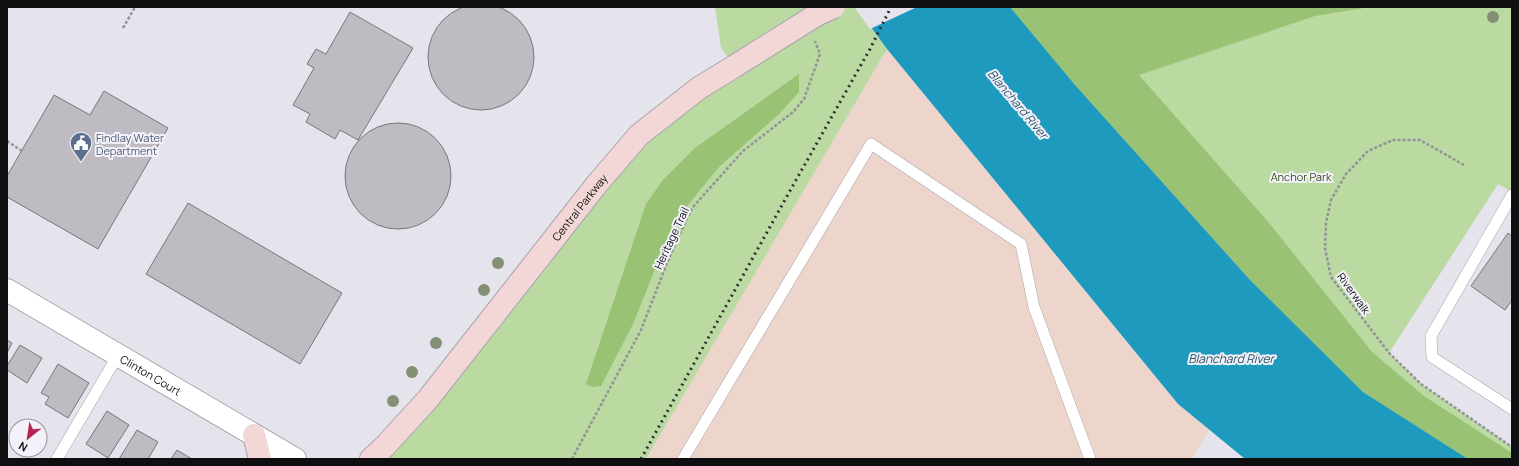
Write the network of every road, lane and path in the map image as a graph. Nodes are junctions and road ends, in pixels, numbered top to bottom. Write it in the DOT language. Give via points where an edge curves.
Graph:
graph roads {
  1 [pos="135,7"];
  2 [pos="834,7"];
  3 [pos="123,28"];
  4 [pos="812,34"];
  5 [pos="7,141"];
  6 [pos="22,150"];
  7 [pos="1464,165"];
  8 [pos="1512,195"];
  9 [pos="7,290"];
  10 [pos="118,355"];
  11 [pos="1512,409"];
  12 [pos="254,435"];
  13 [pos="1512,447"];
  14 [pos="57,459"];
  15 [pos="260,459"];
  16 [pos="294,459"];
  17 [pos="371,459"];
  18 [pos="572,459"];
  19 [pos="683,459"];
  20 [pos="1090,459"];
  1 -- 3 [label="path"];
  2 -- 17 [label="main road, Central Parkway, bridge" via="818,14 699,88 639,135 597,184 428,399"];
  4 -- 18 [label="path, Heritage Trail" via="820,54 804,98 793,112 743,151 692,208 641,330"];
  5 -- 6 [label="path"];
  7 -- 13 [label="path, Riverwalk" via="1420,140 1393,140 1368,151 1346,174 1331,200 1324,248 1331,277 1389,353 1421,384"];
  8 -- 11 [label="lane" via="1431,336 1432,357"];
  9 -- 10 [label="street, Clinton Court"];
  10 -- 12 [label="street, Clinton Court"];
  10 -- 14 [label="lane"];
  12 -- 15 [label="main road"];
  12 -- 16 [label="street, Clinton Court"];
  19 -- 20 [label="lane" via="871,144 1021,244 1034,307"];
}
